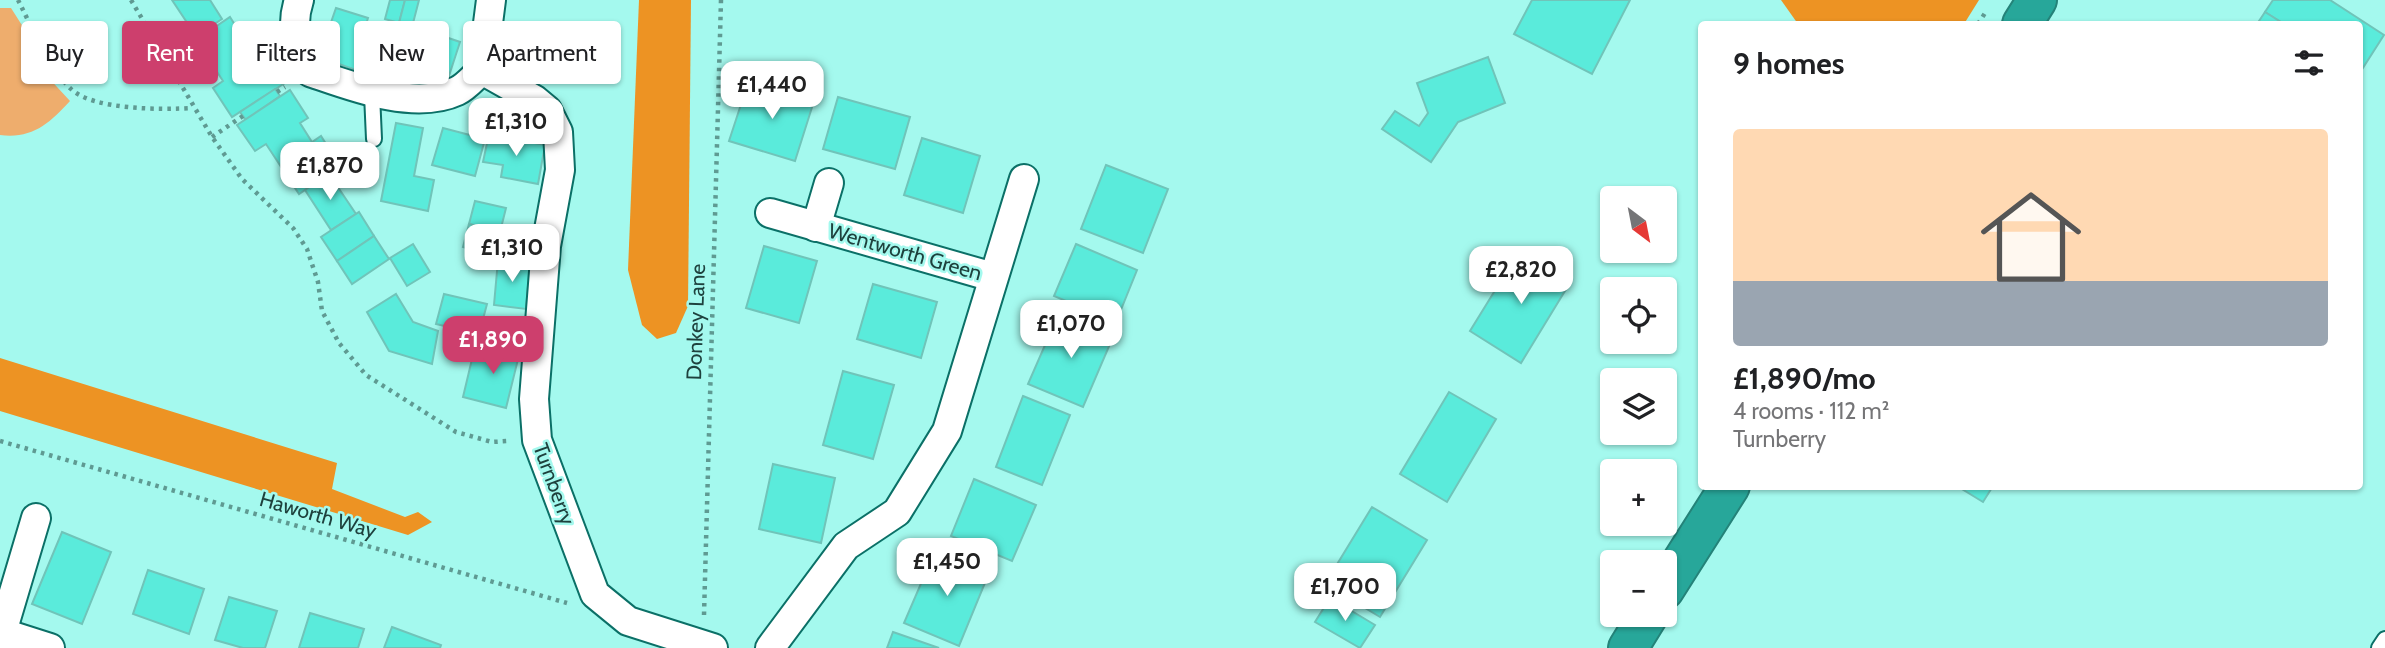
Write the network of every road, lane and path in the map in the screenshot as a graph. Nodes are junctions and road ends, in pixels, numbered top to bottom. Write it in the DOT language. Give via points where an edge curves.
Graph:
graph roads {
  1 [pos="18,0"];
  2 [pos="131,0"];
  3 [pos="299,0"];
  4 [pos="491,0"];
  5 [pos="721,0"];
  6 [pos="2037,0"];
  7 [pos="488,21"];
  8 [pos="2024,21"];
  9 [pos="466,84"];
  10 [pos="507,84"];
  11 [pos="372,93"];
  12 [pos="192,107"];
  13 [pos="243,116"];
  14 [pos="212,137"];
  15 [pos="374,139"];
  16 [pos="1024,179"];
  17 [pos="829,183"];
  18 [pos="770,214"];
  19 [pos="817,227"];
  20 [pos="993,277"];
  21 [pos="0,440"];
  22 [pos="537,440"];
  23 [pos="1727,490"];
  24 [pos="36,518"];
  25 [pos="1677,570"];
  26 [pos="570,604"];
  27 [pos="1641,627"];
  28 [pos="1,636"];
  29 [pos="2385,639"];
  30 [pos="708,647"];
  31 [pos="50,648"];
  32 [pos="770,648"];
  33 [pos="1628,648"];
  34 [pos="2379,648"];
  1 -- 12 [label="path" via="72,90 110,105 160,110"];
  2 -- 12 [label="path"];
  3 -- 11 [label="street" via="296,47 310,72"];
  4 -- 7 [label="street"];
  5 -- 30 [label="path, Donkey Lane"];
  6 -- 8 [label="highway"];
  9 -- 11 [label="street" via="458,91 425,98"];
  10 -- 22 [label="street, Turnberry" via="547,110 558,132 561,170 546,246 534,400"];
  11 -- 15 [label="lane"];
  12 -- 14 [label="path"];
  13 -- 14 [label="path"];
  14 -- 22 [label="path" via="242,178 293,228 307,249 323,311 339,343 366,375 456,432 492,442"];
  16 -- 20 [label="street, Wentworth Green"];
  17 -- 19 [label="street, Wentworth Green"];
  18 -- 19 [label="street, Wentworth Green"];
  19 -- 20 [label="street, Wentworth Green"];
  20 -- 32 [label="street, Wentworth Green" via="947,431 897,512 846,546"];
  21 -- 26 [label="path, Haworth Way"];
  22 -- 30 [label="street, Turnberry" via="595,594 628,621"];
  23 -- 25 [label="highway"];
  24 -- 28 [label="street"];
  27 -- 33 [label="highway"];
  28 -- 31 [label="street"];
  29 -- 34 [label="lane"];
}
